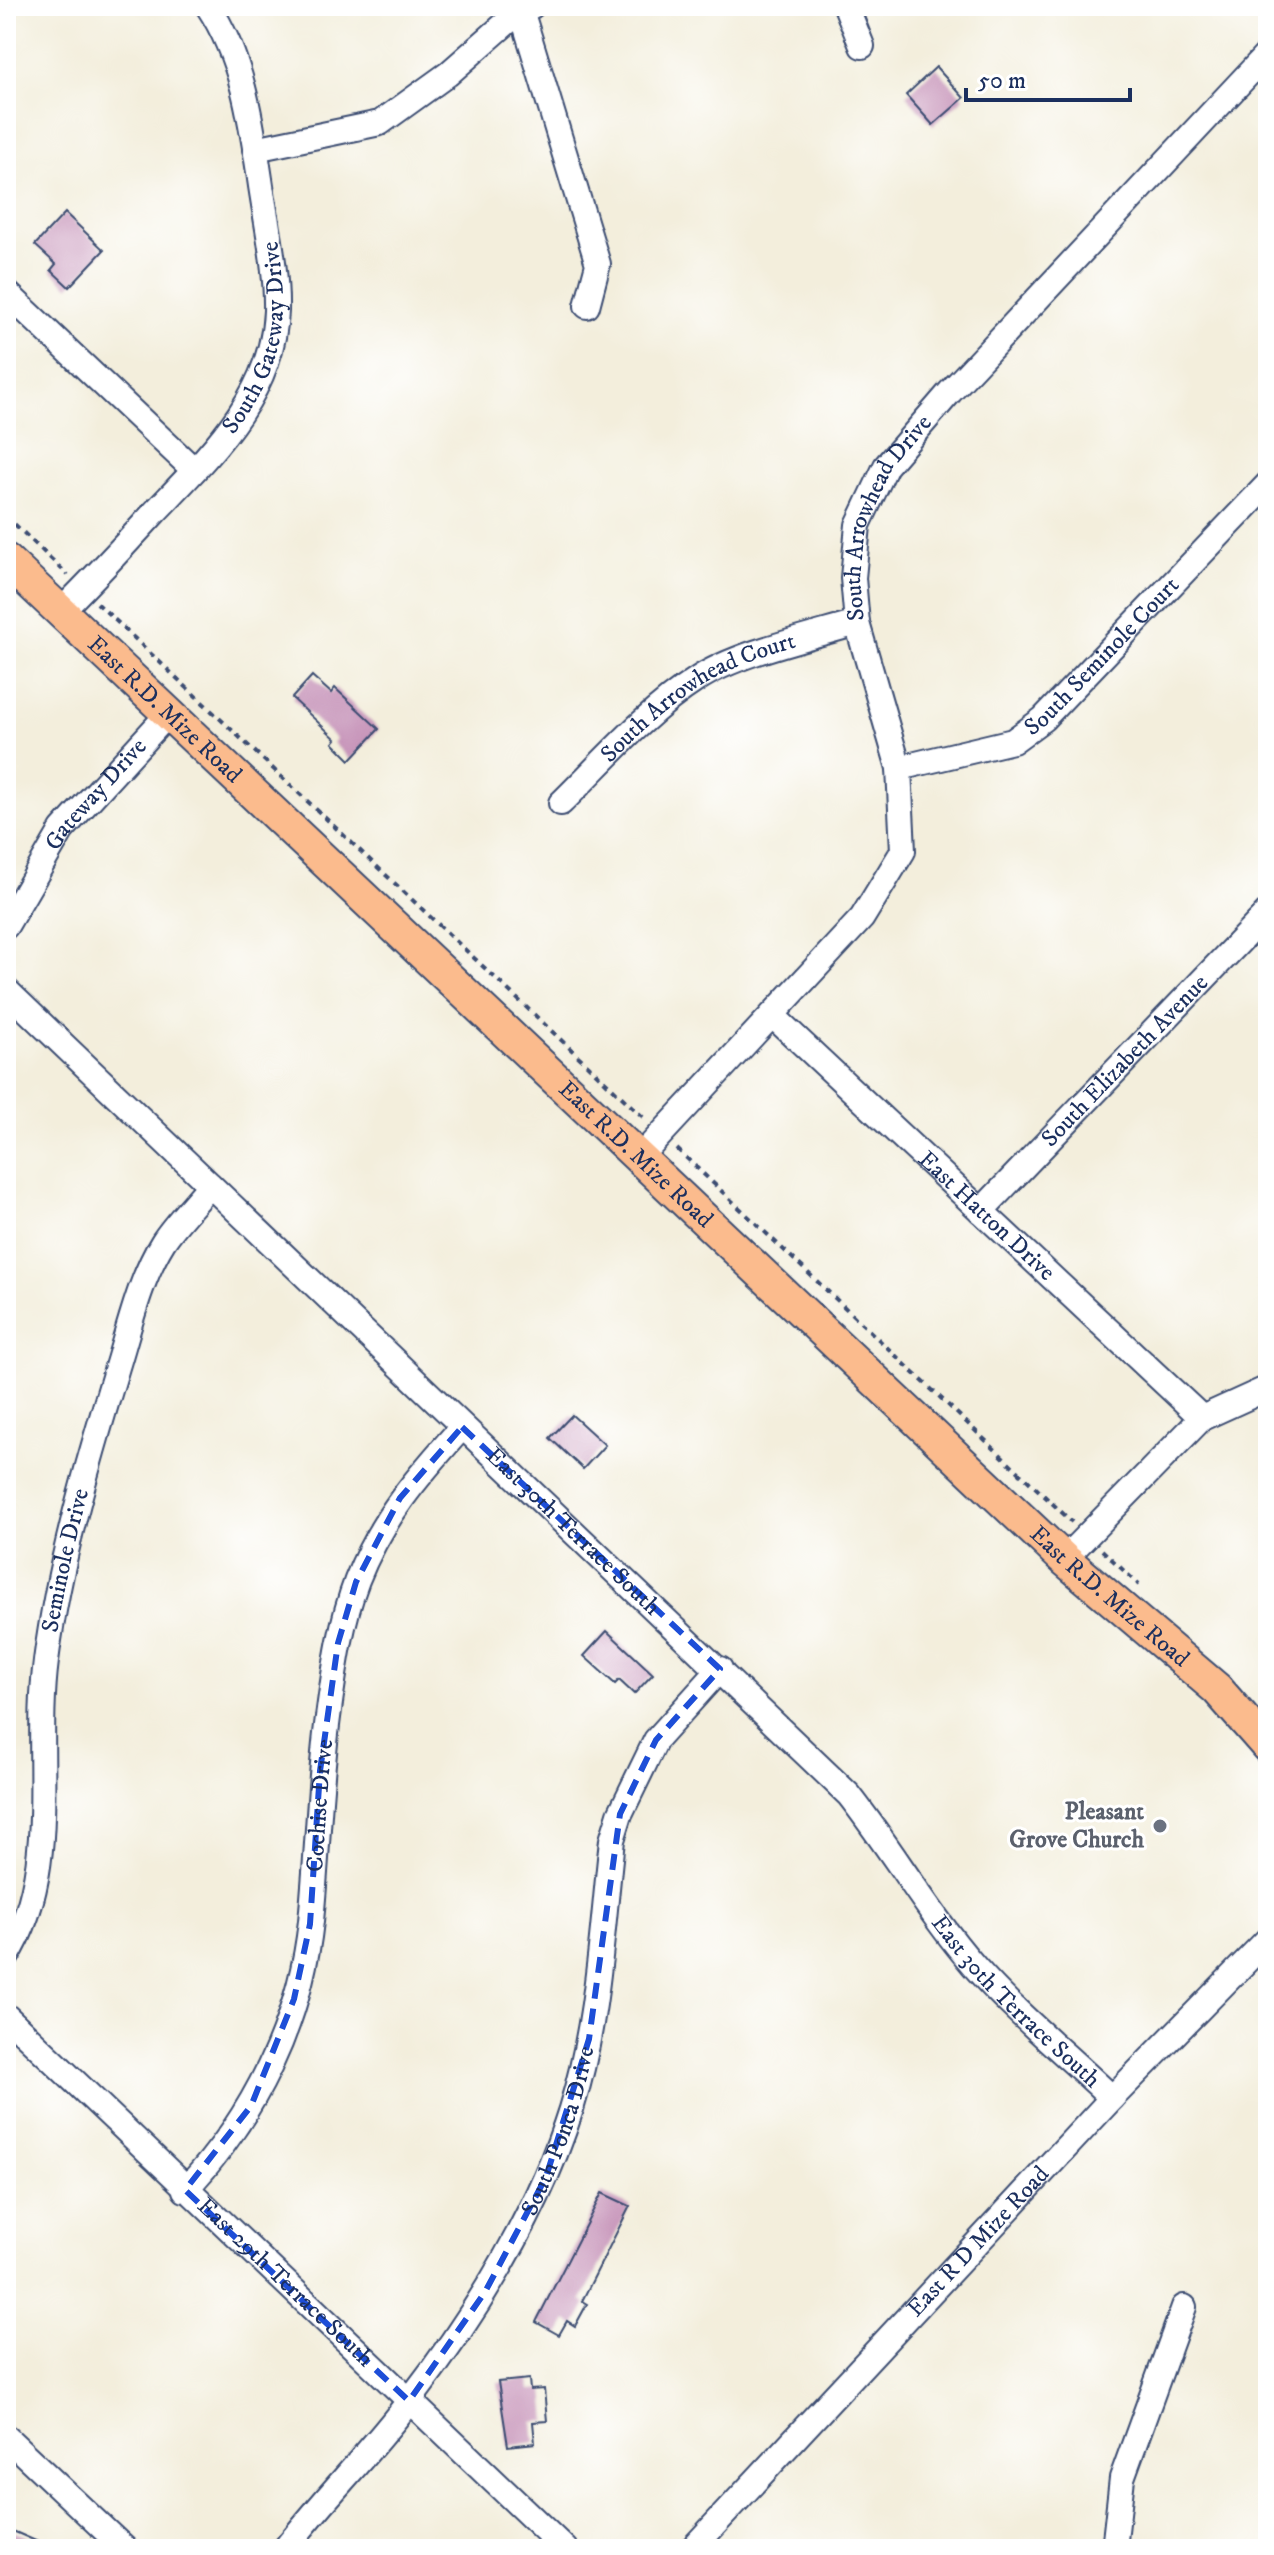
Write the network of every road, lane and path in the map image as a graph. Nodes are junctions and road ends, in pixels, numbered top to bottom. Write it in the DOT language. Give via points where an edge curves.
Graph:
graph roads {
  1 [pos="208,6"];
  2 [pos="846,6"];
  3 [pos="526,8"];
  4 [pos="862,46"];
  5 [pos="1268,53"];
  6 [pos="255,149"];
  7 [pos="6,292"];
  8 [pos="587,306"];
  9 [pos="194,470"];
  10 [pos="1268,484"];
  11 [pos="6,516"];
  12 [pos="6,560"];
  13 [pos="72,600"];
  14 [pos="857,623"];
  15 [pos="169,713"];
  16 [pos="899,768"];
  17 [pos="561,803"];
  18 [pos="1268,912"];
  19 [pos="6,926"];
  20 [pos="6,990"];
  21 [pos="772,1015"];
  22 [pos="661,1135"];
  23 [pos="638,1159"];
  24 [pos="210,1185"];
  25 [pos="981,1211"];
  26 [pos="1268,1388"];
  27 [pos="1202,1418"];
  28 [pos="462,1427"];
  29 [pos="1087,1536"];
  30 [pos="1064,1559"];
  31 [pos="1142,1588"];
  32 [pos="720,1669"];
  33 [pos="1268,1747"];
  34 [pos="1268,1939"];
  35 [pos="6,1958"];
  36 [pos="6,2016"];
  37 [pos="1112,2098"];
  38 [pos="185,2190"];
  39 [pos="1184,2307"];
  40 [pos="409,2401"];
  41 [pos="6,2437"];
  42 [pos="125,2549"];
  43 [pos="285,2549"];
  44 [pos="565,2549"];
  45 [pos="692,2549"];
  46 [pos="1114,2549"];
  1 -- 6 [label="street, South Gateway Drive" via="238,66"];
  2 -- 4 [label="street"];
  3 -- 6 [label="street" via="380,123"];
  3 -- 8 [label="street" via="598,264"];
  5 -- 14 [label="street, South Arrowhead Drive" via="886,466 858,525 853,578"];
  6 -- 9 [label="street, South Gateway Drive" via="276,314 254,392 227,435"];
  7 -- 9 [label="street"];
  9 -- 13 [label="street, South Gateway Drive"];
  10 -- 16 [label="street, South Seminole Court" via="1043,719 1013,741"];
  11 -- 13 [label="path"];
  12 -- 13 [label="main road, East R.D. Mize Road"];
  13 -- 15 [label="main road, East R.D. Mize Road"];
  13 -- 22 [label="path"];
  14 -- 16 [label="street, South Arrowhead Drive"];
  14 -- 17 [label="street, South Arrowhead Court" via="698,678 660,706"];
  15 -- 19 [label="street, Gateway Drive" via="62,830"];
  15 -- 23 [label="main road, East R.D. Mize Road"];
  16 -- 21 [label="street, South Arrowhead Drive" via="903,851 862,918"];
  18 -- 25 [label="street, South Elizabeth Avenue"];
  20 -- 24 [label="street, East 30th Terrace South"];
  21 -- 22 [label="street, South Arrowhead Drive"];
  21 -- 25 [label="street, East Hatton Drive"];
  22 -- 23 [label="street, South Arrowhead Drive"];
  22 -- 29 [label="path"];
  23 -- 30 [label="main road, East R.D. Mize Road"];
  24 -- 28 [label="street, East 30th Terrace South"];
  24 -- 35 [label="street, Seminole Drive" via="163,1241 146,1278 89,1460 45,1663 39,1876 20,1936"];
  25 -- 27 [label="street, East Hatton Drive"];
  26 -- 27 [label="street"];
  27 -- 29 [label="street"];
  28 -- 32 [label="street, East 30th Terrace South"];
  28 -- 38 [label="street, Cochise Drive" via="400,1498 356,1582 338,1643 320,1771 310,1924 294,1999 251,2106"];
  29 -- 30 [label="street"];
  29 -- 31 [label="path"];
  30 -- 33 [label="main road, East R.D. Mize Road" via="1217,1689"];
  32 -- 37 [label="street, East 30th Terrace South" via="849,1795 977,1969"];
  32 -- 40 [label="street, South Ponca Drive" via="656,1740 620,1814 612,1840 589,2039 546,2177 485,2292"];
  34 -- 37 [label="street, East R D Mize Road"];
  36 -- 38 [label="street, East 29th Terrace South"];
  37 -- 45 [label="street, East R D Mize Road"];
  38 -- 40 [label="street, East 29th Terrace South"];
  39 -- 46 [label="street" via="1122,2478"];
  40 -- 43 [label="street, South Ponca Drive"];
  40 -- 44 [label="street, East 29th Terrace South"];
  41 -- 42 [label="street"];
}
